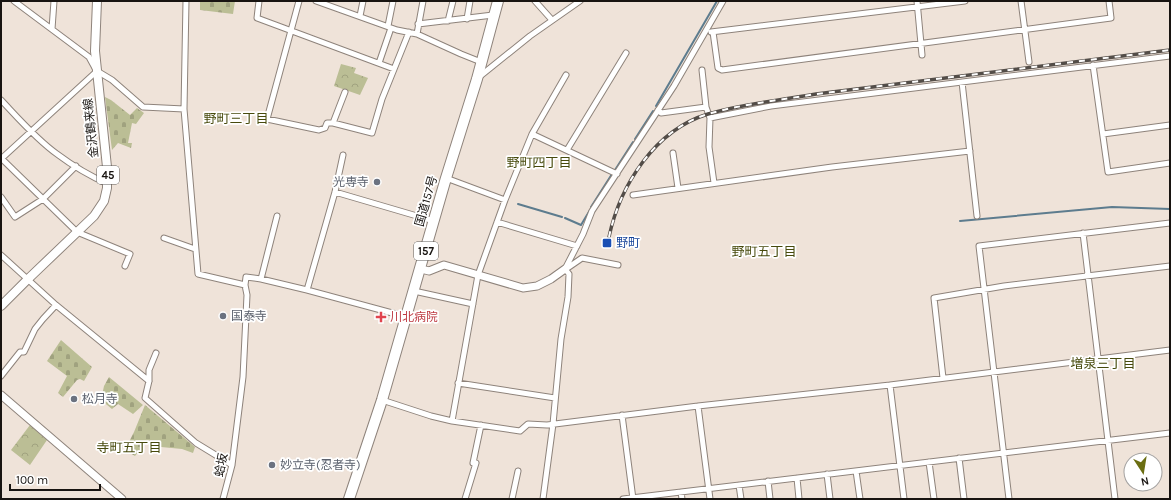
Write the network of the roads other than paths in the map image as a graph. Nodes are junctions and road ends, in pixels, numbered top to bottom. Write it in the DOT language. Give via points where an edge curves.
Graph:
graph roads {
  1 [pos="54,1"];
  2 [pos="97,1"];
  3 [pos="186,1"];
  4 [pos="259,1"];
  5 [pos="299,1"];
  6 [pos="316,1"];
  7 [pos="363,1"];
  8 [pos="393,1"];
  9 [pos="423,1"];
  10 [pos="453,1"];
  11 [pos="470,1"];
  12 [pos="498,1"];
  13 [pos="535,1"];
  14 [pos="580,1"];
  15 [pos="723,1"];
  16 [pos="916,1"];
  17 [pos="965,1"];
  18 [pos="1021,1"];
  19 [pos="1109,1"];
  20 [pos="16,2"];
  21 [pos="917,7"];
  22 [pos="493,15"];
  23 [pos="360,16"];
  24 [pos="467,19"];
  25 [pos="552,20"];
  26 [pos="448,21"];
  27 [pos="418,24"];
  28 [pos="390,27"];
  29 [pos="52,29"];
  30 [pos="1025,30"];
  31 [pos="290,31"];
  32 [pos="409,32"];
  33 [pos="706,32"];
  34 [pos="713,32"];
  35 [pos="417,34"];
  36 [pos="921,44"];
  37 [pos="626,53"];
  38 [pos="922,55"];
  39 [pos="1170,56"];
  40 [pos="481,62"];
  41 [pos="1029,62"];
  42 [pos="379,63"];
  43 [pos="1093,66"];
  44 [pos="394,69"];
  45 [pos="702,70"];
  46 [pos="97,71"];
  47 [pos="566,75"];
  48 [pos="477,78"];
  49 [pos="962,82"];
  50 [pos="345,92"];
  51 [pos="1,100"];
  52 [pos="706,107"];
  53 [pos="184,109"];
  54 [pos="658,110"];
  55 [pos="710,118"];
  56 [pos="334,123"];
  57 [pos="1170,125"];
  58 [pos="31,131"];
  59 [pos="532,134"];
  60 [pos="1104,134"];
  61 [pos="567,150"];
  62 [pos="970,151"];
  63 [pos="673,154"];
  64 [pos="343,156"];
  65 [pos="1,159"];
  66 [pos="1170,163"];
  67 [pos="76,166"];
  68 [pos="617,174"];
  69 [pos="446,178"];
  70 [pos="714,183"];
  71 [pos="108,184"];
  72 [pos="678,188"];
  73 [pos="335,192"];
  74 [pos="633,195"];
  75 [pos="1,197"];
  76 [pos="43,199"];
  77 [pos="505,200"];
  78 [pos="277,216"];
  79 [pos="977,216"];
  80 [pos="434,221"];
  81 [pos="498,222"];
  82 [pos="1170,223"];
  83 [pos="77,232"];
  84 [pos="1083,233"];
  85 [pos="164,238"];
  86 [pos="576,246"];
  87 [pos="195,249"];
  88 [pos="1,255"];
  89 [pos="618,265"];
  90 [pos="125,266"];
  91 [pos="1170,266"];
  92 [pos="421,268"];
  93 [pos="565,269"];
  94 [pos="478,275"];
  95 [pos="1088,276"];
  96 [pos="261,279"];
  97 [pos="27,280"];
  98 [pos="245,286"];
  99 [pos="984,289"];
  100 [pos="307,290"];
  101 [pos="414,291"];
  102 [pos="473,304"];
  103 [pos="56,305"];
  104 [pos="1,306"];
  105 [pos="407,317"];
  106 [pos="1170,350"];
  107 [pos="156,353"];
  108 [pos="1098,359"];
  109 [pos="994,372"];
  110 [pos="1,376"];
  111 [pos="943,378"];
  112 [pos="149,381"];
  113 [pos="458,383"];
  114 [pos="890,385"];
  115 [pos="1,395"];
  116 [pos="555,398"];
  117 [pos="382,400"];
  118 [pos="698,406"];
  119 [pos="622,416"];
  120 [pos="452,421"];
  121 [pos="553,424"];
  122 [pos="481,425"];
  123 [pos="1170,433"];
  124 [pos="1108,441"];
  125 [pos="1004,453"];
  126 [pos="959,458"];
  127 [pos="930,462"];
  128 [pos="232,465"];
  129 [pos="900,465"];
  130 [pos="518,471"];
  131 [pos="856,471"];
  132 [pos="827,474"];
  133 [pos="797,478"];
  134 [pos="768,481"];
  135 [pos="739,485"];
  136 [pos="709,488"];
  137 [pos="681,492"];
  138 [pos="662,497"];
  139 [pos="633,498"];
  140 [pos="122,499"];
  141 [pos="223,499"];
  142 [pos="349,499"];
  143 [pos="465,499"];
  144 [pos="512,499"];
  145 [pos="543,499"];
  146 [pos="623,499"];
  147 [pos="682,499"];
  148 [pos="710,499"];
  149 [pos="741,499"];
  150 [pos="770,499"];
  151 [pos="799,499"];
  152 [pos="830,499"];
  153 [pos="860,499"];
  154 [pos="904,499"];
  155 [pos="934,499"];
  156 [pos="964,499"];
  157 [pos="1009,499"];
  158 [pos="1115,499"];
  1 -- 29 [label="street"];
  2 -- 46 [label="main road, 金沢鶴来線 / 45"];
  3 -- 53 [label="street"];
  4 -- 31 [label="street" via="257,18"];
  5 -- 31 [label="street"];
  6 -- 23 [label="street"];
  7 -- 23 [label="street"];
  8 -- 28 [label="street"];
  9 -- 27 [label="street"];
  10 -- 26 [label="street"];
  11 -- 24 [label="street"];
  12 -- 22 [label="highway, 国道157号 / 157"];
  13 -- 25 [label="street"];
  14 -- 25 [label="street"];
  15 -- 33 [label="street"];
  16 -- 21 [label="street"];
  17 -- 21 [label="street"];
  18 -- 30 [label="street"];
  19 -- 30 [label="street" via="1111,18"];
  20 -- 29 [label="street"];
  21 -- 34 [label="street"];
  21 -- 36 [label="street"];
  22 -- 24 [label="street"];
  22 -- 40 [label="highway, 国道157号 / 157"];
  23 -- 28 [label="street"];
  24 -- 26 [label="street"];
  25 -- 48 [label="street"];
  26 -- 27 [label="street"];
  27 -- 35 [label="street"];
  28 -- 32 [label="street"];
  28 -- 42 [label="street"];
  29 -- 46 [label="street" via="89,57"];
  30 -- 36 [label="street"];
  30 -- 41 [label="street"];
  31 -- 42 [label="street"];
  31 -- 56 [label="street" via="267,118 319,130 325,128 327,123"];
  32 -- 35 [label="street"];
  32 -- 44 [label="street"];
  33 -- 34 [label="street"];
  33 -- 54 [label="street"];
  34 -- 36 [label="street" via="718,68 722,70"];
  35 -- 40 [label="street"];
  36 -- 38 [label="street"];
  37 -- 61 [label="street"];
  39 -- 43 [label="street"];
  40 -- 48 [label="highway, 国道157号 / 157"];
  42 -- 44 [label="street"];
  43 -- 49 [label="street"];
  43 -- 60 [label="street"];
  44 -- 56 [label="street" via="372,133"];
  45 -- 52 [label="street"];
  46 -- 53 [label="street" via="112,80 143,107"];
  46 -- 58 [label="street"];
  46 -- 71 [label="main road, 金沢鶴来線 / 45" via="97,102"];
  47 -- 59 [label="street"];
  48 -- 69 [label="highway, 国道157号 / 157"];
  49 -- 55 [label="street" via="772,106"];
  49 -- 62 [label="street"];
  50 -- 56 [label="street"];
  51 -- 58 [label="street"];
  52 -- 54 [label="street" via="661,113"];
  52 -- 55 [label="street"];
  53 -- 87 [label="street"];
  54 -- 68 [label="street"];
  55 -- 70 [label="street" via="709,147"];
  57 -- 60 [label="street"];
  58 -- 65 [label="street"];
  58 -- 67 [label="street" via="56,154"];
  59 -- 61 [label="street"];
  59 -- 77 [label="street"];
  60 -- 66 [label="street" via="1108,172"];
  61 -- 68 [label="street"];
  62 -- 70 [label="street"];
  62 -- 79 [label="street"];
  63 -- 72 [label="street"];
  64 -- 73 [label="street"];
  65 -- 76 [label="street"];
  67 -- 71 [label="street" via="89,176"];
  67 -- 76 [label="street"];
  68 -- 86 [label="street" via="592,211"];
  69 -- 77 [label="street"];
  69 -- 80 [label="highway, 国道157号 / 157"];
  70 -- 72 [label="street"];
  71 -- 83 [label="main road, 金沢鶴来線 / 45" via="104,201 94,216"];
  72 -- 74 [label="street"];
  73 -- 80 [label="street"];
  73 -- 100 [label="street"];
  75 -- 76 [label="street" via="15,217"];
  76 -- 83 [label="street"];
  77 -- 81 [label="street"];
  78 -- 96 [label="street"];
  80 -- 92 [label="highway, 国道157号 / 157"];
  81 -- 86 [label="street"];
  81 -- 94 [label="street"];
  82 -- 84 [label="street"];
  83 -- 90 [label="street" via="130,254"];
  83 -- 97 [label="main road, 金沢鶴来線 / 45"];
  84 -- 95 [label="street"];
  84 -- 99 [label="street" via="979,246"];
  85 -- 87 [label="street"];
  86 -- 93 [label="street"];
  87 -- 98 [label="street" via="198,274"];
  88 -- 97 [label="street"];
  89 -- 93 [label="street" via="582,258"];
  91 -- 95 [label="street"];
  92 -- 94 [label="main road" via="429,271 444,265"];
  92 -- 101 [label="highway, 国道157号 / 157"];
  93 -- 94 [label="main road" via="537,286 523,288"];
  93 -- 116 [label="street" via="569,274 568,297"];
  94 -- 102 [label="street"];
  95 -- 99 [label="street"];
  95 -- 108 [label="street"];
  96 -- 98 [label="street" via="246,277"];
  96 -- 100 [label="street"];
  97 -- 103 [label="street"];
  97 -- 104 [label="main road, 金沢鶴来線 / 45"];
  98 -- 128 [label="street, 蛤坂" via="243,377"];
  99 -- 109 [label="street"];
  99 -- 111 [label="street" via="934,298"];
  100 -- 105 [label="street"];
  101 -- 102 [label="street"];
  101 -- 105 [label="highway, 国道157号 / 157"];
  102 -- 113 [label="street"];
  103 -- 110 [label="street" via="35,329 24,352 20,352"];
  103 -- 112 [label="street"];
  105 -- 117 [label="highway, 国道157号 / 157"];
  106 -- 108 [label="street"];
  107 -- 112 [label="street" via="149,370"];
  108 -- 109 [label="street"];
  108 -- 124 [label="street"];
  109 -- 111 [label="street"];
  109 -- 125 [label="street"];
  111 -- 114 [label="street"];
  112 -- 128 [label="street" via="145,398 196,443"];
  113 -- 116 [label="street"];
  113 -- 120 [label="street"];
  114 -- 118 [label="street"];
  114 -- 129 [label="street"];
  115 -- 140 [label="main road"];
  116 -- 121 [label="street"];
  117 -- 120 [label="street"];
  117 -- 142 [label="highway, 国道157号 / 157"];
  118 -- 119 [label="street"];
  118 -- 136 [label="street"];
  119 -- 121 [label="street"];
  119 -- 139 [label="street"];
  120 -- 122 [label="street"];
  121 -- 122 [label="street" via="528,424 520,431"];
  121 -- 145 [label="street"];
  122 -- 143 [label="street"];
  123 -- 124 [label="street"];
  124 -- 125 [label="street"];
  124 -- 158 [label="street"];
  125 -- 126 [label="street"];
  125 -- 157 [label="street"];
  126 -- 127 [label="street"];
  126 -- 156 [label="street"];
  127 -- 129 [label="street"];
  127 -- 155 [label="street"];
  128 -- 141 [label="street, 蛤坂"];
  129 -- 131 [label="street"];
  129 -- 154 [label="street"];
  130 -- 144 [label="street"];
  131 -- 132 [label="street"];
  131 -- 153 [label="street"];
  132 -- 133 [label="street"];
  132 -- 152 [label="street"];
  133 -- 134 [label="street"];
  133 -- 151 [label="street"];
  134 -- 135 [label="street"];
  134 -- 150 [label="street"];
  135 -- 136 [label="street"];
  135 -- 149 [label="street"];
  136 -- 137 [label="street"];
  136 -- 148 [label="street"];
  137 -- 138 [label="street"];
  137 -- 147 [label="street"];
  138 -- 139 [label="street"];
  139 -- 146 [label="street"];
}
